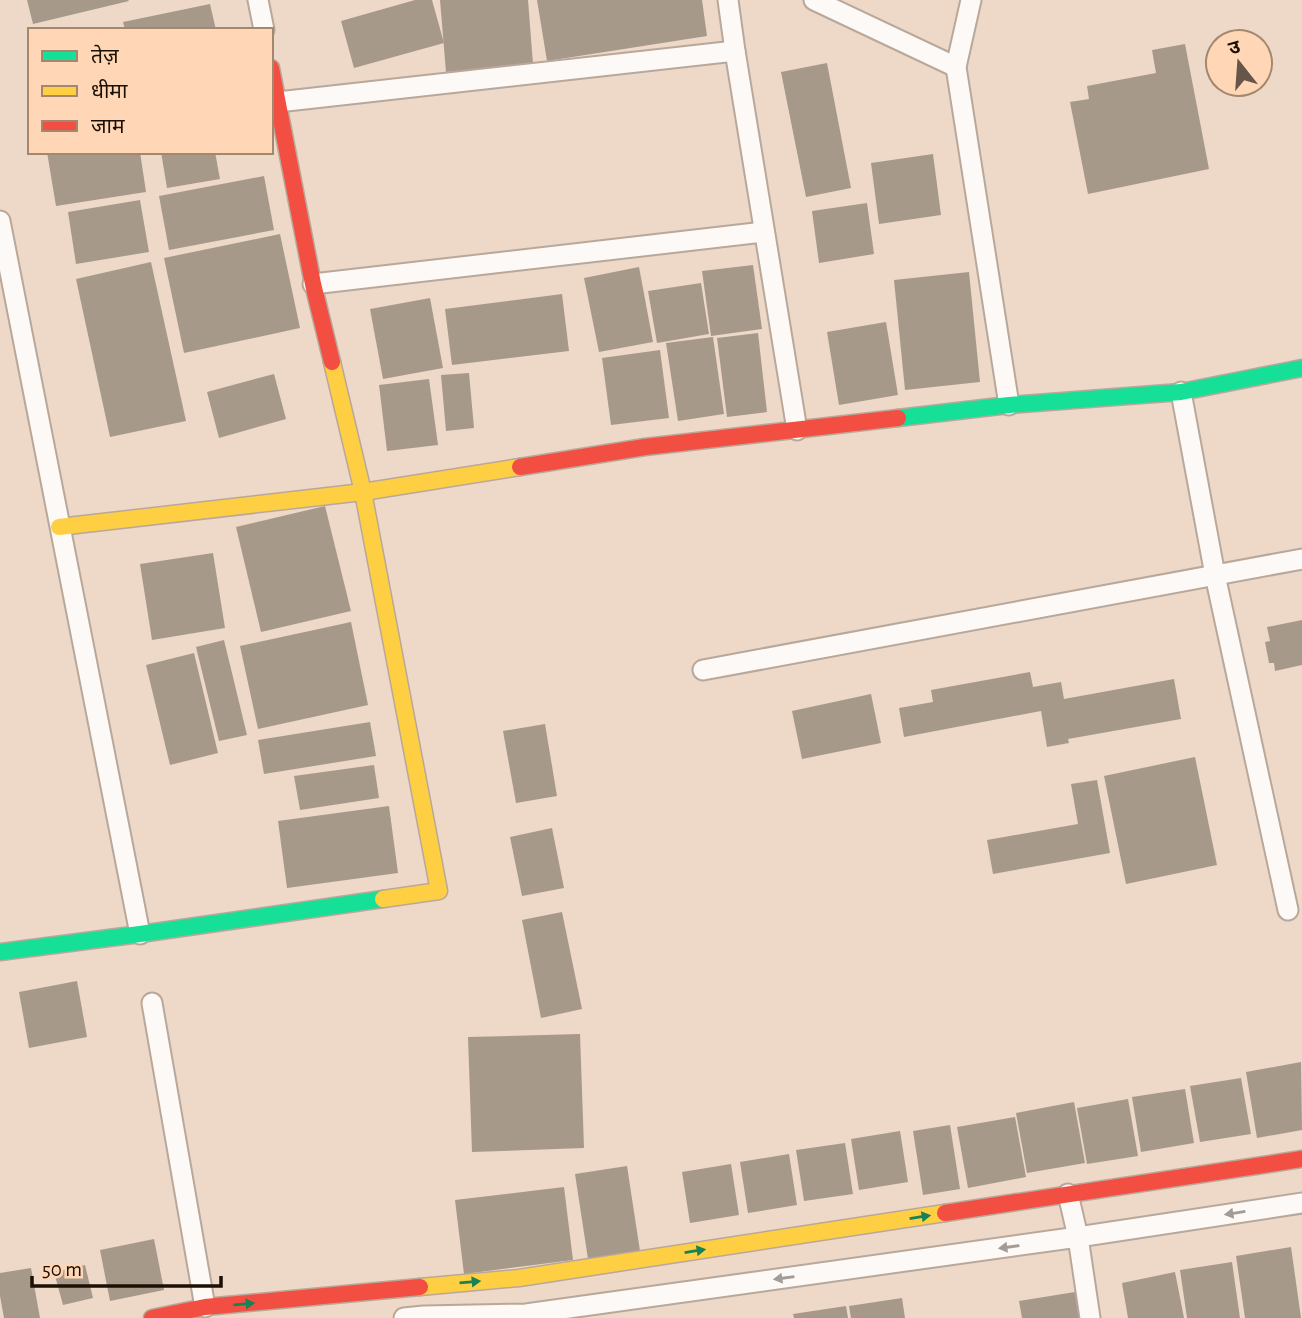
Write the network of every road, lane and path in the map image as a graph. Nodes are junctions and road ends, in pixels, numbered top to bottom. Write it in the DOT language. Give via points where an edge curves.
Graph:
graph roads {
  1 [pos="258,0"];
  2 [pos="728,0"];
  3 [pos="814,0"];
  4 [pos="971,0"];
  5 [pos="264,28"];
  6 [pos="734,51"];
  7 [pos="956,67"];
  8 [pos="273,78"];
  9 [pos="278,102"];
  10 [pos="0,221"];
  11 [pos="764,232"];
  12 [pos="313,284"];
  13 [pos="1302,368"];
  14 [pos="1181,392"];
  15 [pos="1009,405"];
  16 [pos="797,430"];
  17 [pos="363,492"];
  18 [pos="59,527"];
  19 [pos="1302,559"];
  20 [pos="1215,575"];
  21 [pos="703,670"];
  22 [pos="1289,909"];
  23 [pos="140,933"];
  24 [pos="0,952"];
  25 [pos="152,1003"];
  26 [pos="1302,1158"];
  27 [pos="1068,1194"];
  28 [pos="1302,1203"];
  29 [pos="1078,1237"];
  30 [pos="205,1307"];
  31 [pos="526,1316"];
  32 [pos="152,1318"];
  33 [pos="404,1318"];
  34 [pos="1090,1318"];
  1 -- 5 [label="street"];
  2 -- 6 [label="street"];
  3 -- 7 [label="street"];
  4 -- 7 [label="street"];
  6 -- 9 [label="street"];
  6 -- 11 [label="street"];
  7 -- 15 [label="street"];
  8 -- 9 [label="street"];
  9 -- 12 [label="street"];
  10 -- 18 [label="street"];
  11 -- 12 [label="street"];
  11 -- 16 [label="street"];
  12 -- 17 [label="street"];
  13 -- 14 [label="street"];
  14 -- 15 [label="street"];
  14 -- 20 [label="street"];
  15 -- 16 [label="street"];
  16 -- 17 [label="street" via="645,447"];
  17 -- 18 [label="street"];
  17 -- 23 [label="street" via="439,891"];
  18 -- 23 [label="street"];
  19 -- 20 [label="street"];
  20 -- 21 [label="street"];
  20 -- 22 [label="street"];
  23 -- 24 [label="street"];
  25 -- 30 [label="street"];
  26 -- 27 [label="street"];
  27 -- 29 [label="street"];
  30 -- 27 [label="street, one-way" via="519,1278"];
  28 -- 29 [label="street, one-way"];
  29 -- 31 [label="street, one-way"];
  29 -- 34 [label="street"];
  30 -- 32 [label="street"];
  31 -- 33 [label="street"];
}
